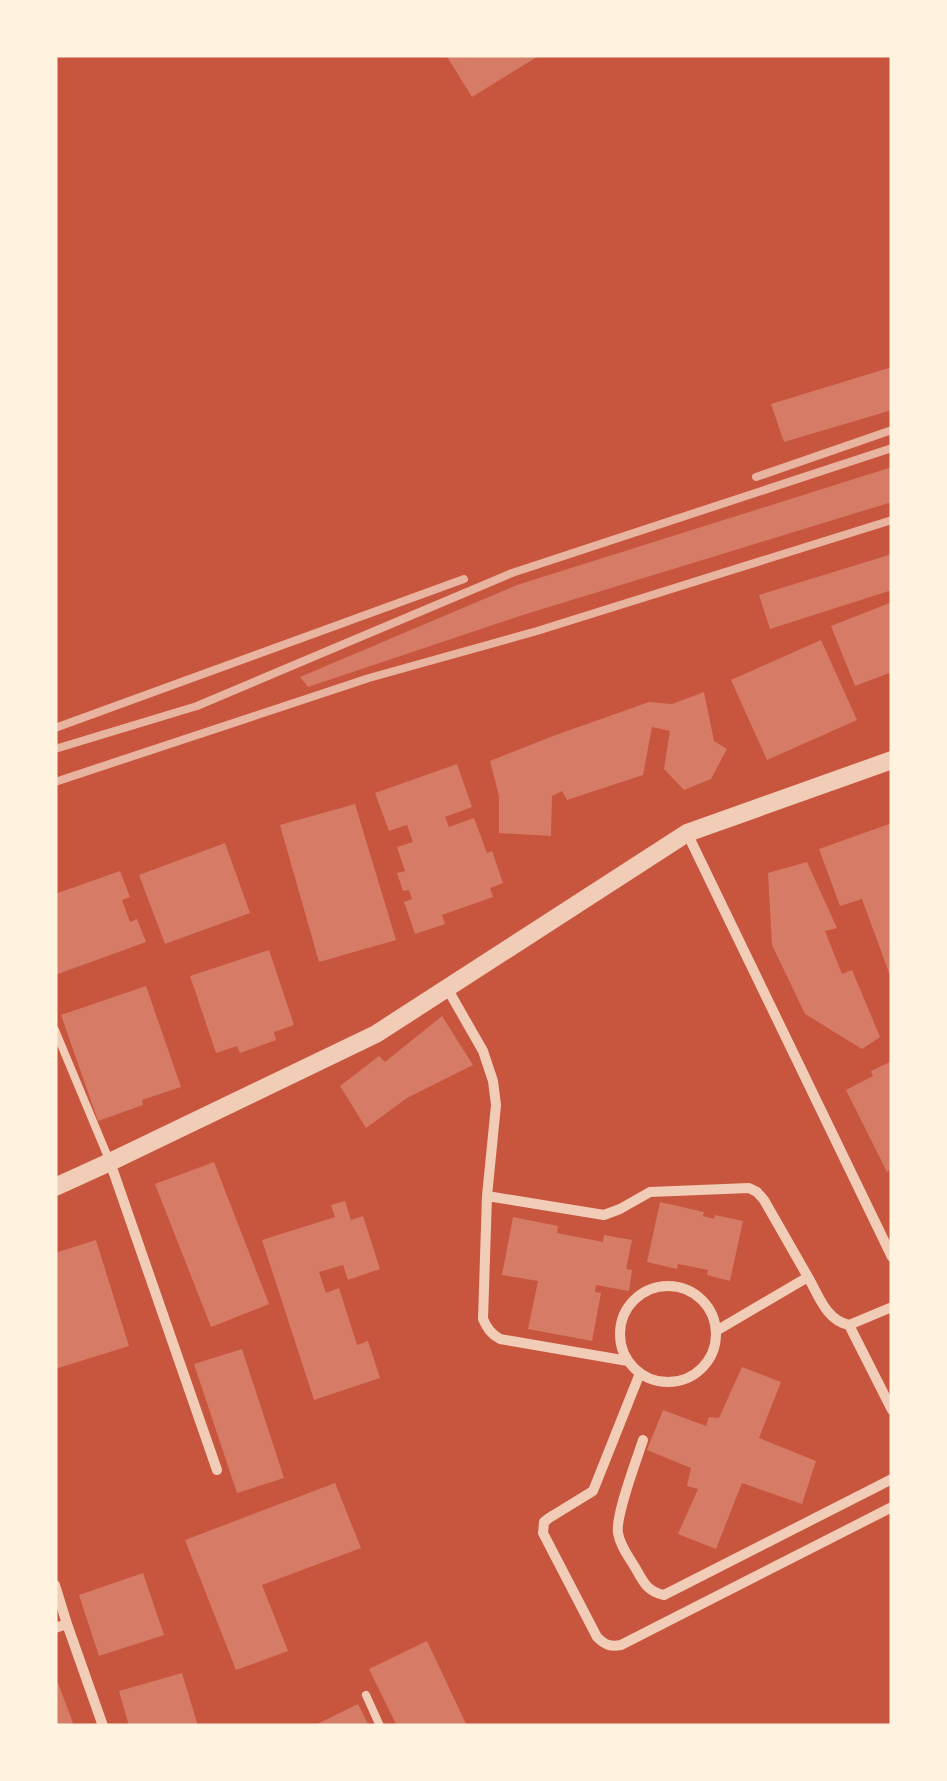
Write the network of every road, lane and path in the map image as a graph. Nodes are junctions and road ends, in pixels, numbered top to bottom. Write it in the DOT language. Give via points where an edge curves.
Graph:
graph roads {
  1 [pos="892,760"];
  2 [pos="687,833"];
  3 [pos="448,988"];
  4 [pos="55,1030"];
  5 [pos="110,1162"];
  6 [pos="55,1187"];
  7 [pos="487,1196"];
  8 [pos="890,1245"];
  9 [pos="892,1256"];
  10 [pos="808,1277"];
  11 [pos="892,1307"];
  12 [pos="849,1325"];
  13 [pos="716,1331"];
  14 [pos="628,1362"];
  15 [pos="640,1374"];
  16 [pos="892,1410"];
  17 [pos="643,1440"];
  18 [pos="216,1470"];
  19 [pos="892,1478"];
  20 [pos="892,1507"];
  21 [pos="55,1585"];
  22 [pos="61,1626"];
  23 [pos="366,1695"];
  24 [pos="103,1726"];
  25 [pos="380,1726"];
  1 -- 2 [label="street"];
  2 -- 3 [label="street"];
  2 -- 8 [label="street"];
  3 -- 5 [label="street" via="376,1034"];
  3 -- 7 [label="street" via="494,1081"];
  4 -- 5 [label="lane"];
  5 -- 6 [label="street"];
  5 -- 18 [label="street"];
  7 -- 10 [label="street" via="604,1214 650,1192 749,1188 764,1200"];
  7 -- 14 [label="street" via="484,1318 492,1334"];
  8 -- 9 [label="street"];
  10 -- 12 [label="street" via="832,1318"];
  10 -- 13 [label="street"];
  11 -- 12 [label="street"];
  12 -- 16 [label="street"];
  13 -- 14 [label="street" via="704,1302 690,1291 654,1287 624,1312 619,1331"];
  13 -- 15 [label="street" via="712,1354 686,1380 668,1383"];
  14 -- 15 [label="street"];
  15 -- 20 [label="street" via="594,1491 543,1528 604,1644 621,1645"];
  17 -- 19 [label="street" via="616,1528 654,1594 664,1595"];
  21 -- 22 [label="street"];
  22 -- 24 [label="street"];
  23 -- 25 [label="lane"];
}
